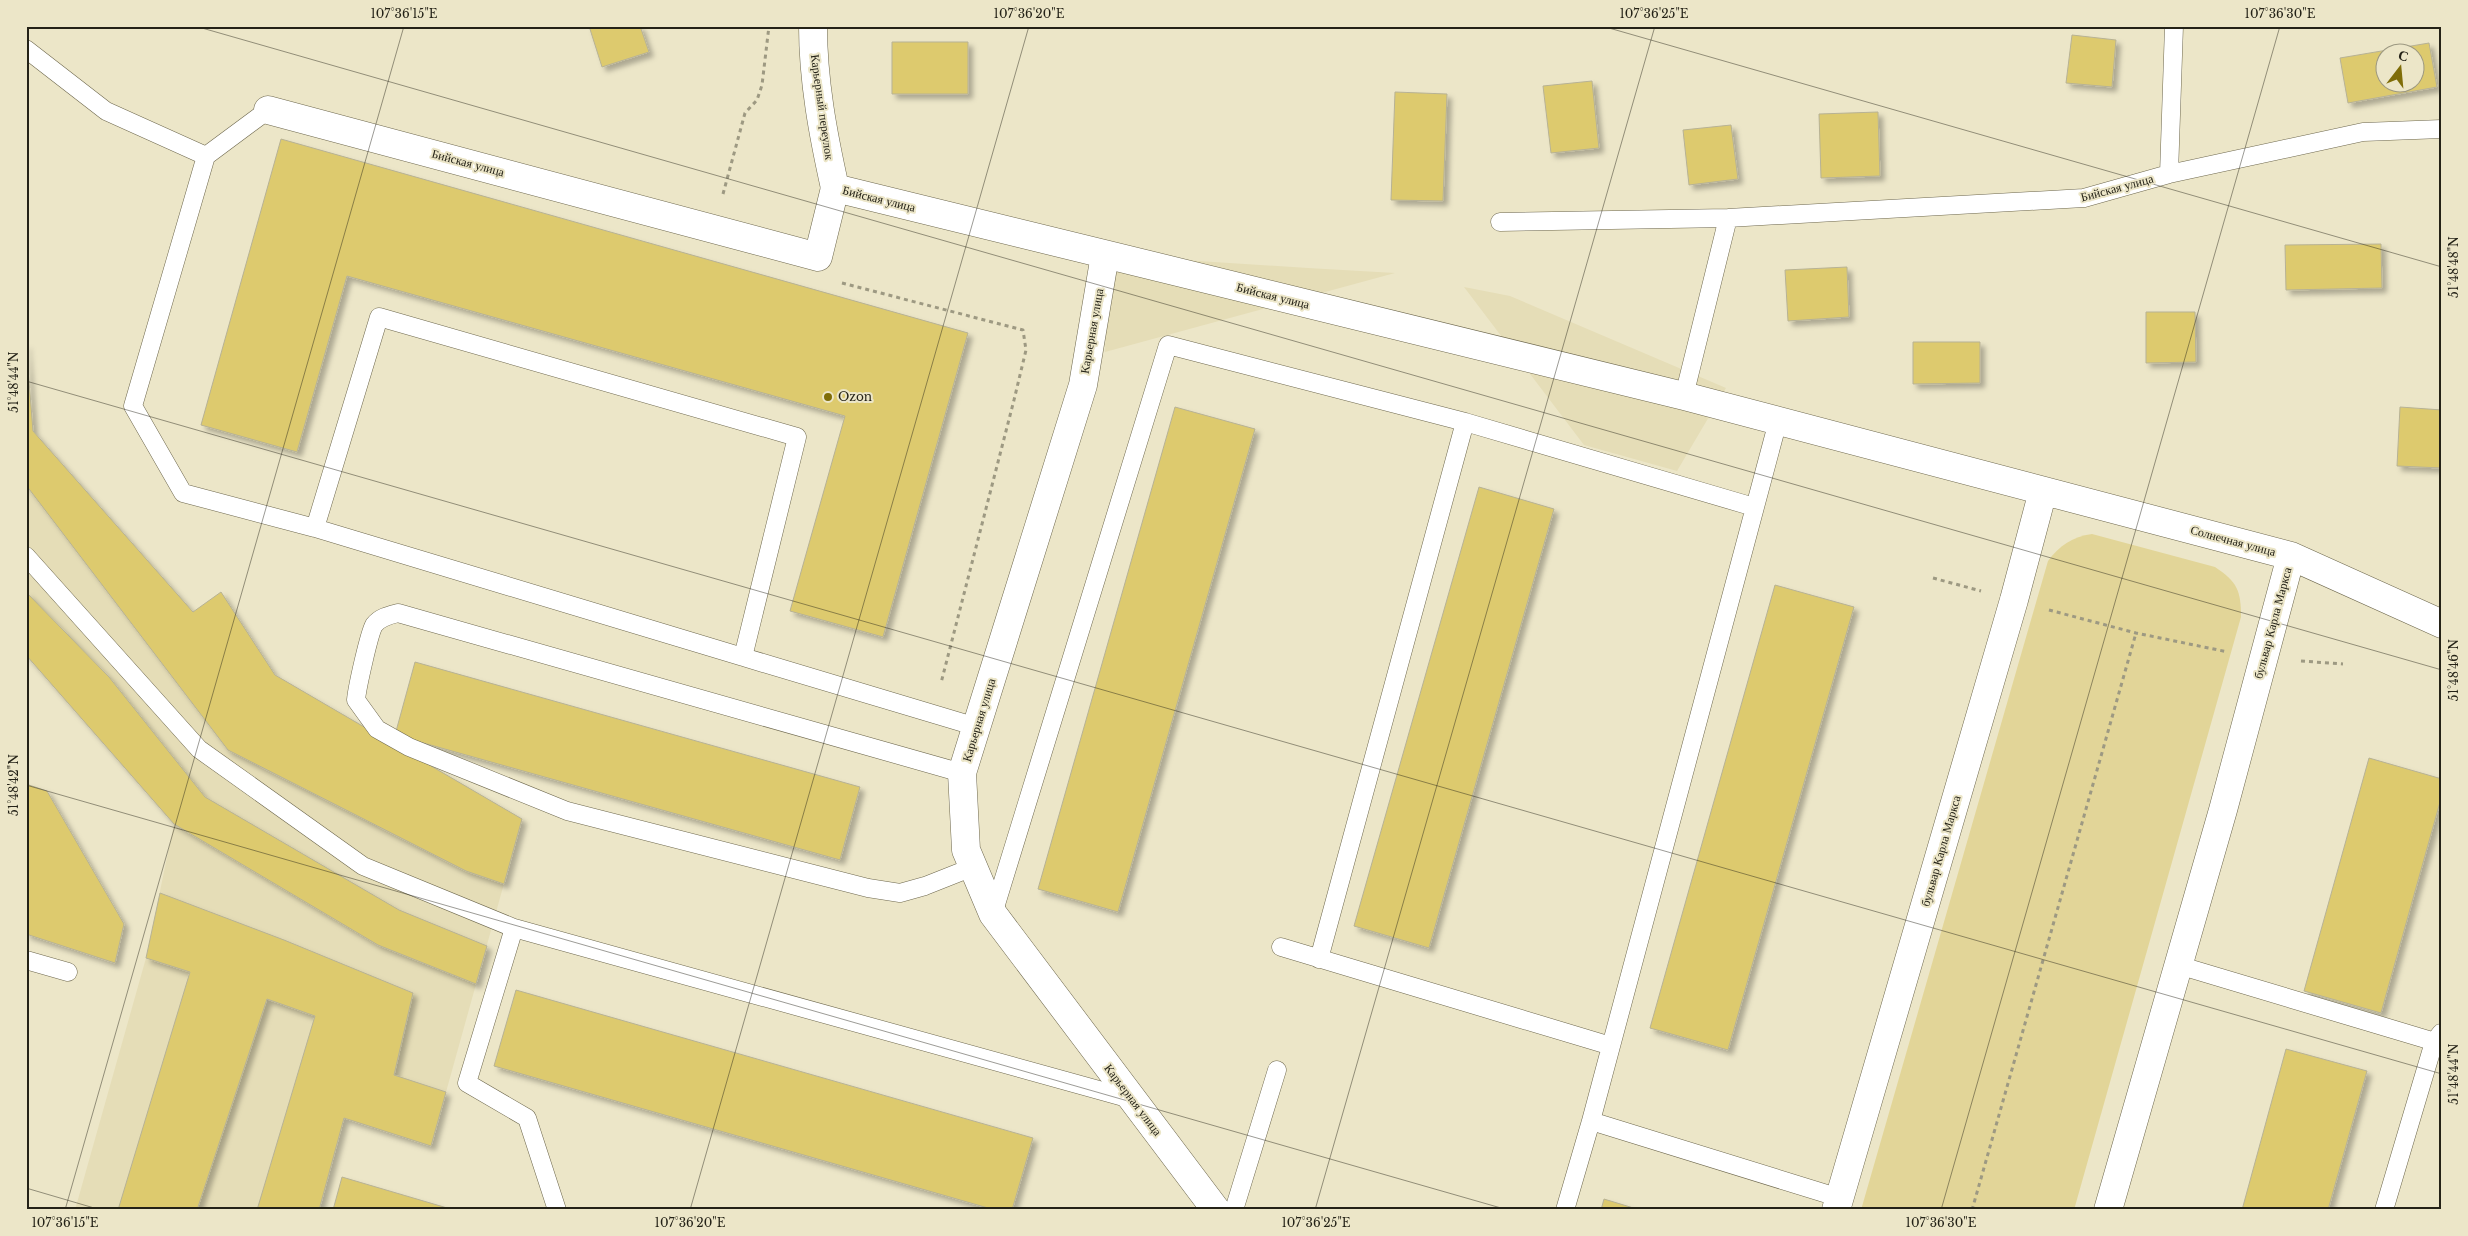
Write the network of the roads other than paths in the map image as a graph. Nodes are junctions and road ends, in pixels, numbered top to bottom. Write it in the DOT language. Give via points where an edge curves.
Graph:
graph roads {
  1 [pos="813,26"];
  2 [pos="2174,26"];
  3 [pos="26,49"];
  4 [pos="268,110"];
  5 [pos="2442,130"];
  6 [pos="206,156"];
  7 [pos="2169,174"];
  8 [pos="835,188"];
  9 [pos="1728,218"];
  10 [pos="1500,222"];
  11 [pos="1105,255"];
  12 [pos="1684,396"];
  13 [pos="1778,421"];
  14 [pos="1465,422"];
  15 [pos="2043,491"];
  16 [pos="1754,506"];
  17 [pos="315,528"];
  18 [pos="26,556"];
  19 [pos="2291,556"];
  20 [pos="2442,624"];
  21 [pos="743,657"];
  22 [pos="977,727"];
  23 [pos="962,773"];
  24 [pos="973,867"];
  25 [pos="993,914"];
  26 [pos="514,928"];
  27 [pos="1280,948"];
  28 [pos="1320,959"];
  29 [pos="26,960"];
  30 [pos="2178,965"];
  31 [pos="68,972"];
  32 [pos="2439,1040"];
  33 [pos="1611,1046"];
  34 [pos="1276,1070"];
  35 [pos="1131,1099"];
  36 [pos="1591,1121"];
  37 [pos="1838,1204"];
  38 [pos="556,1210"];
  39 [pos="1216,1210"];
  40 [pos="1234,1210"];
  41 [pos="1565,1210"];
  42 [pos="2108,1210"];
  43 [pos="2384,1210"];
  1 -- 8 [label="street, Карьерный переулок" via="813,62"];
  2 -- 7 [label="lane"];
  3 -- 6 [label="lane" via="106,111"];
  4 -- 6 [label="lane"];
  4 -- 8 [label="street, Бийская улица" via="818,257"];
  5 -- 7 [label="lane, Бийская улица" via="2363,132"];
  6 -- 17 [label="lane" via="133,406 183,493"];
  7 -- 9 [label="lane, Бийская улица" via="2084,198"];
  8 -- 11 [label="street, Бийская улица"];
  9 -- 10 [label="lane, Бийская улица"];
  9 -- 12 [label="lane"];
  11 -- 12 [label="street, Бийская улица"];
  11 -- 22 [label="street, Карьерная улица" via="1083,385"];
  12 -- 13 [label="street, Бийская улица"];
  13 -- 15 [label="street, Солнечная улица"];
  13 -- 16 [label="lane"];
  14 -- 16 [label="lane"];
  14 -- 25 [label="lane" via="1168,345"];
  14 -- 28 [label="lane"];
  15 -- 19 [label="street, Солнечная улица"];
  15 -- 37 [label="street, бульвар Карла Маркса"];
  16 -- 33 [label="lane"];
  17 -- 21 [label="lane"];
  17 -- 21 [label="lane" via="379,317 797,437"];
  18 -- 26 [label="lane" via="199,749 363,866"];
  19 -- 20 [label="street, Солнечная улица"];
  19 -- 30 [label="street, бульвар Карла Маркса"];
  21 -- 22 [label="lane"];
  22 -- 23 [label="street, Карьерная улица"];
  23 -- 24 [label="street, Карьерная улица" via="966,850"];
  23 -- 24 [label="lane" via="398,613 384,616 374,625 357,688 356,700 378,729 409,747 567,811 868,888 900,893"];
  24 -- 25 [label="street, Карьерная улица"];
  25 -- 35 [label="street, Карьерная улица"];
  26 -- 35 [label="lane"];
  26 -- 38 [label="lane" via="468,1082 527,1118"];
  27 -- 28 [label="lane"];
  28 -- 33 [label="lane"];
  29 -- 31 [label="lane"];
  30 -- 32 [label="lane"];
  30 -- 42 [label="street, бульвар Карла Маркса"];
  32 -- 43 [label="lane"];
  33 -- 36 [label="lane"];
  34 -- 40 [label="lane"];
  35 -- 39 [label="street, Карьерная улица"];
  36 -- 37 [label="lane"];
  36 -- 41 [label="lane"];
}
